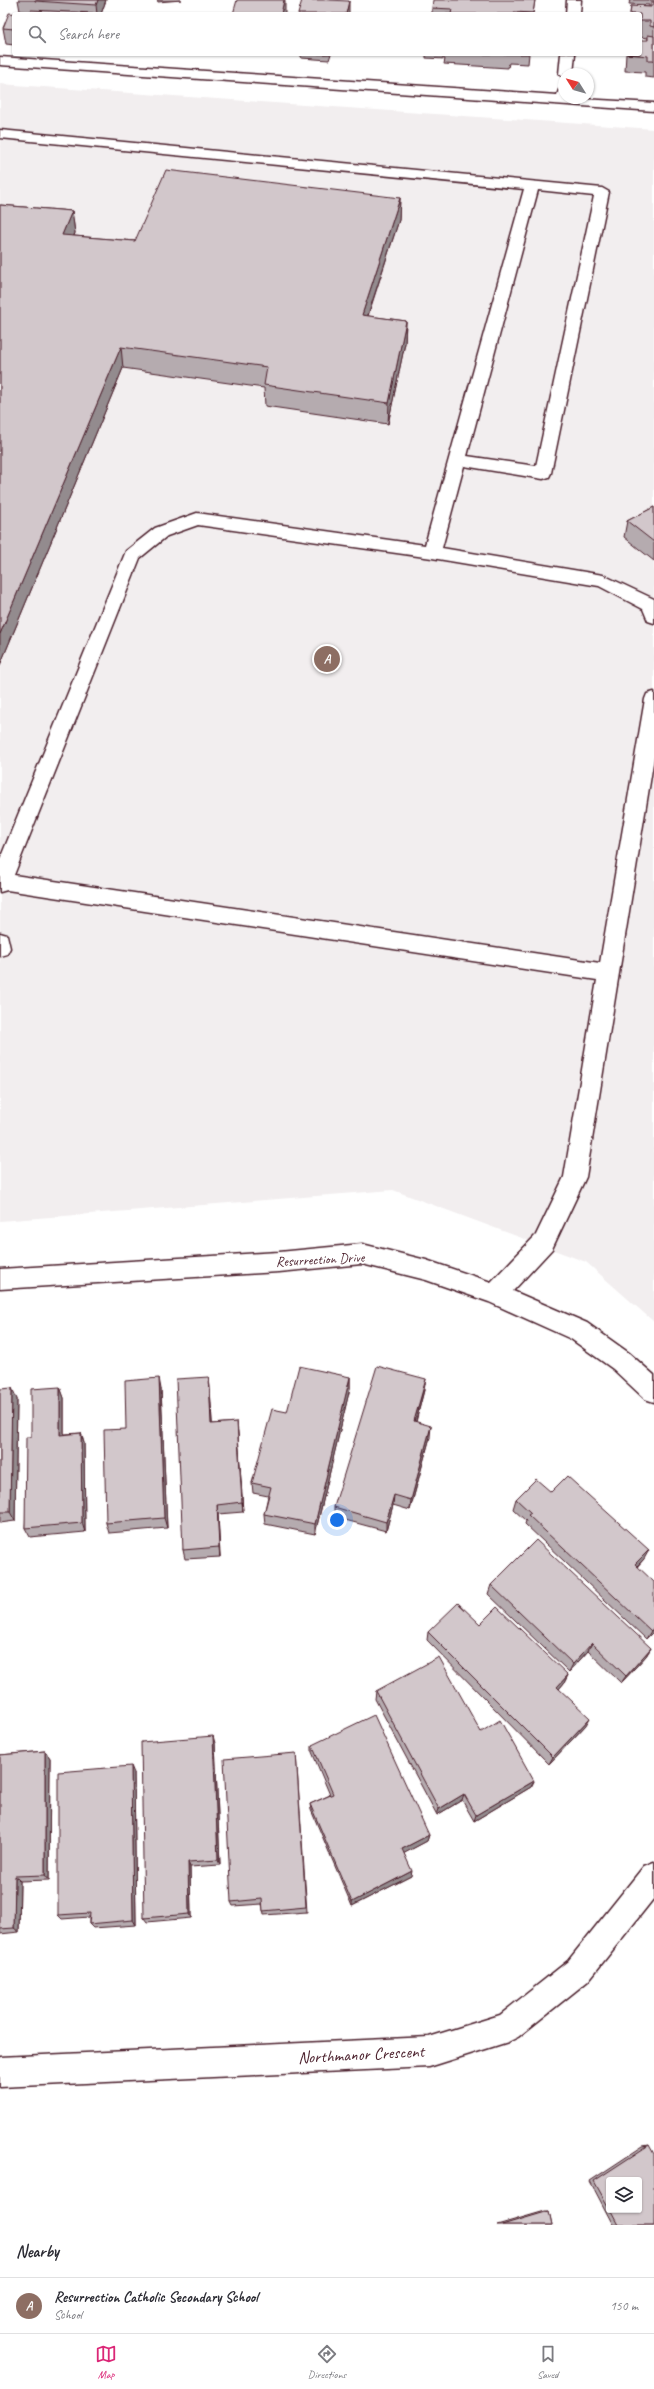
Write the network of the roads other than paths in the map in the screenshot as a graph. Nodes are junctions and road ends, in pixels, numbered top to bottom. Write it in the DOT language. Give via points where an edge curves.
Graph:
graph roads {
  1 [pos="574,0"];
  2 [pos="573,12"];
  3 [pos="568,56"];
  4 [pos="0,61"];
  5 [pos="567,68"];
  6 [pos="558,97"];
  7 [pos="594,101"];
  8 [pos="654,108"];
  9 [pos="0,134"];
  10 [pos="532,185"];
  11 [pos="457,460"];
  12 [pos="432,552"];
  13 [pos="654,617"];
  14 [pos="654,699"];
  15 [pos="1,882"];
  16 [pos="0,941"];
  17 [pos="0,948"];
  18 [pos="609,973"];
  19 [pos="0,1279"];
  20 [pos="495,1294"];
  21 [pos="654,1391"];
  22 [pos="654,1876"];
  23 [pos="0,2072"];
  1 -- 2 [label="street"];
  3 -- 5 [label="street"];
  4 -- 6 [label="street"];
  7 -- 8 [label="street"];
  9 -- 10 [label="street"];
  10 -- 11 [label="street"];
  10 -- 11 [label="street" via="602,192 543,473"];
  11 -- 12 [label="street"];
  12 -- 13 [label="street" via="603,581 650,605"];
  12 -- 15 [label="street" via="197,519 161,532 132,555"];
  14 -- 18 [label="street"];
  15 -- 18 [label="street"];
  16 -- 17 [label="street"];
  18 -- 20 [label="street" via="575,1178 544,1242"];
  19 -- 20 [label="street, Resurrection Drive" via="279,1262 362,1254 426,1270"];
  20 -- 21 [label="street, Resurrection Drive" via="579,1331 621,1361"];
  22 -- 23 [label="street, Northmanor Crescent" via="578,1971 508,2027 429,2052"];
}
